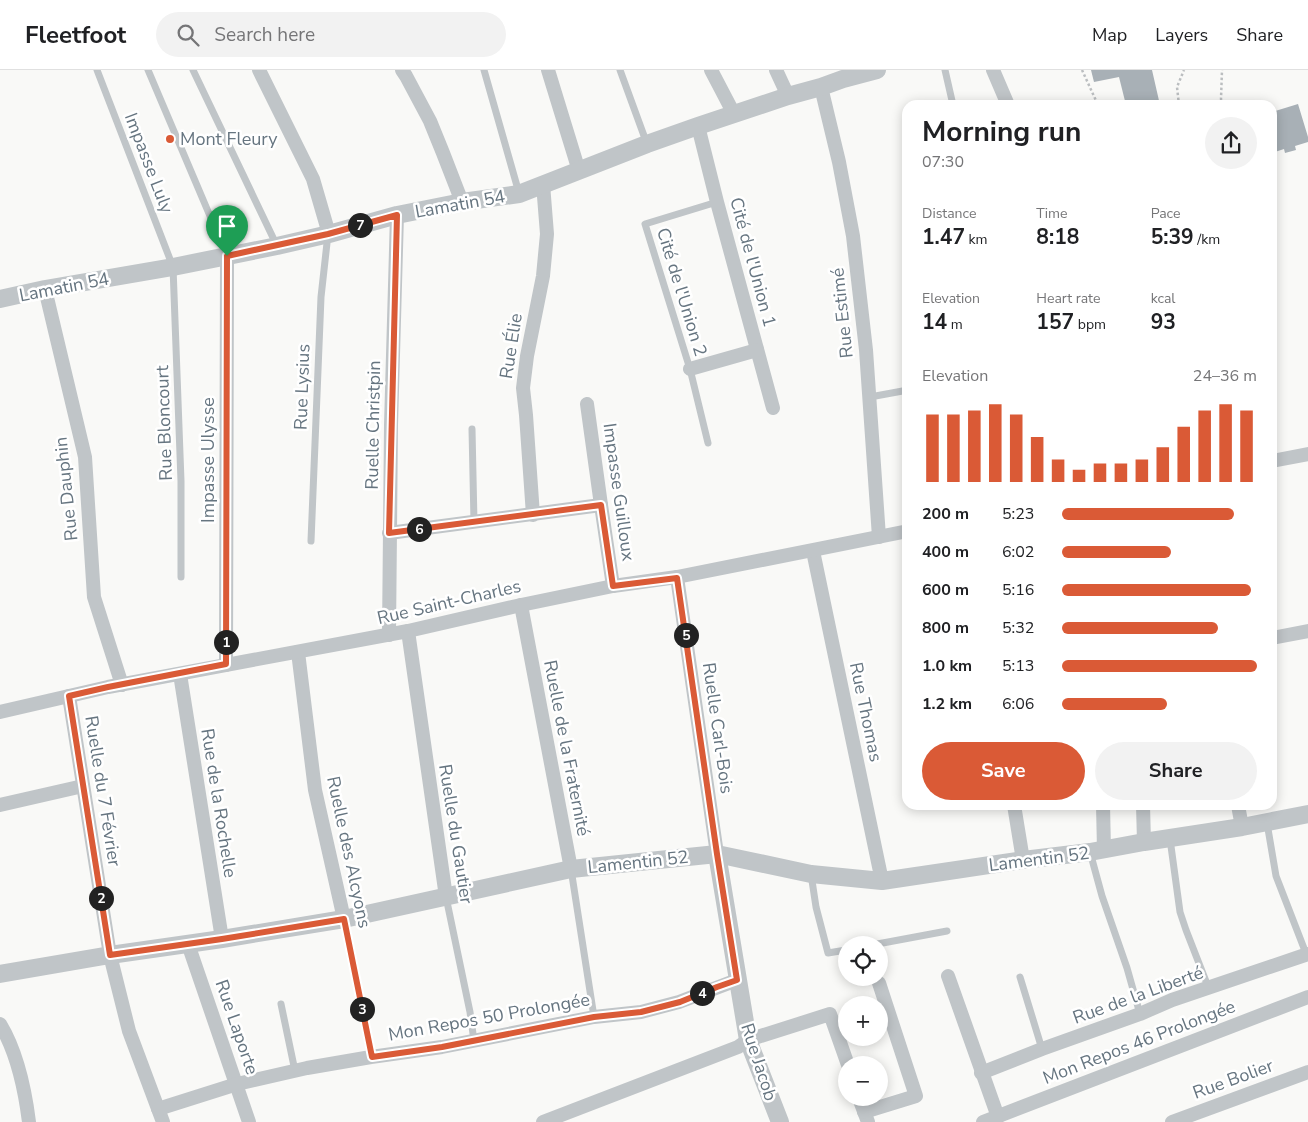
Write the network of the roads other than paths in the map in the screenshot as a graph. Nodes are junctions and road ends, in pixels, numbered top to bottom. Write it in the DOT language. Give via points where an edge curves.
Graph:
graph roads {
  1 [pos="97,70"];
  2 [pos="148,70"];
  3 [pos="193,70"];
  4 [pos="259,70"];
  5 [pos="402,70"];
  6 [pos="484,70"];
  7 [pos="548,70"];
  8 [pos="620,70"];
  9 [pos="711,70"];
  10 [pos="776,70"];
  11 [pos="877,70"];
  12 [pos="945,70"];
  13 [pos="993,70"];
  14 [pos="841,75"];
  15 [pos="821,88"];
  16 [pos="788,96"];
  17 [pos="952,100"];
  18 [pos="1006,100"];
  19 [pos="734,114"];
  20 [pos="698,126"];
  21 [pos="648,144"];
  22 [pos="579,171"];
  23 [pos="542,184"];
  24 [pos="519,194"];
  25 [pos="462,202"];
  26 [pos="717,202"];
  27 [pos="397,215"];
  28 [pos="328,234"];
  29 [pos="277,246"];
  30 [pos="227,256"];
  31 [pos="173,267"];
  32 [pos="45,289"];
  33 [pos="0,299"];
  34 [pos="757,350"];
  35 [pos="690,369"];
  36 [pos="902,391"];
  37 [pos="870,397"];
  38 [pos="588,404"];
  39 [pos="772,408"];
  40 [pos="472,429"];
  41 [pos="708,443"];
  42 [pos="1308,454"];
  43 [pos="1277,460"];
  44 [pos="601,505"];
  45 [pos="533,515"];
  46 [pos="474,522"];
  47 [pos="902,532"];
  48 [pos="389,533"];
  49 [pos="879,537"];
  50 [pos="311,541"];
  51 [pos="813,550"];
  52 [pos="181,577"];
  53 [pos="677,578"];
  54 [pos="613,586"];
  55 [pos="521,605"];
  56 [pos="1308,631"];
  57 [pos="408,632"];
  58 [pos="389,635"];
  59 [pos="1277,637"];
  60 [pos="298,652"];
  61 [pos="226,664"];
  62 [pos="180,674"];
  63 [pos="122,685"];
  64 [pos="69,696"];
  65 [pos="0,712"];
  66 [pos="83,786"];
  67 [pos="0,805"];
  68 [pos="1015,810"];
  69 [pos="1102,810"];
  70 [pos="1143,810"];
  71 [pos="1239,810"];
  72 [pos="1308,814"];
  73 [pos="1267,822"];
  74 [pos="1242,827"];
  75 [pos="1170,838"];
  76 [pos="1144,842"];
  77 [pos="1097,851"];
  78 [pos="717,854"];
  79 [pos="1023,860"];
  80 [pos="571,869"];
  81 [pos="811,874"];
  82 [pos="882,881"];
  83 [pos="446,897"];
  84 [pos="344,919"];
  85 [pos="947,931"];
  86 [pos="222,939"];
  87 [pos="888,942"];
  88 [pos="188,944"];
  89 [pos="838,951"];
  90 [pos="110,955"];
  91 [pos="1307,956"];
  92 [pos="0,974"];
  93 [pos="948,976"];
  94 [pos="1020,977"];
  95 [pos="737,980"];
  96 [pos="880,986"];
  97 [pos="1209,988"];
  98 [pos="1308,997"];
  99 [pos="281,1004"];
  100 [pos="1140,1014"];
  101 [pos="594,1017"];
  102 [pos="0,1024"];
  103 [pos="748,1040"];
  104 [pos="474,1041"];
  105 [pos="1042,1049"];
  106 [pos="845,1056"];
  107 [pos="372,1057"];
  108 [pos="295,1071"];
  109 [pos="1308,1072"];
  110 [pos="982,1073"];
  111 [pos="237,1084"];
  112 [pos="160,1115"];
  113 [pos="998,1116"];
  114 [pos="866,1117"];
  115 [pos="29,1122"];
  116 [pos="249,1122"];
  117 [pos="543,1122"];
  118 [pos="780,1122"];
  119 [pos="983,1122"];
  120 [pos="1172,1122"];
  1 -- 31 [label="lane, Impasse Luly"];
  2 -- 30 [label="lane"];
  3 -- 29 [label="lane"];
  4 -- 28 [label="street" via="313,179"];
  5 -- 25 [label="street" via="430,121"];
  6 -- 24 [label="lane"];
  7 -- 22 [label="street"];
  8 -- 21 [label="lane"];
  9 -- 19 [label="street"];
  10 -- 16 [label="street"];
  11 -- 14 [label="street, Lamatin 54"];
  12 -- 17 [label="lane"];
  13 -- 18 [label="street"];
  14 -- 15 [label="street, Lamatin 54"];
  15 -- 16 [label="street, Lamatin 54"];
  15 -- 37 [label="street, Rue Estimé" via="853,236"];
  16 -- 19 [label="street, Lamatin 54"];
  19 -- 20 [label="street, Lamatin 54"];
  20 -- 21 [label="street, Lamatin 54"];
  20 -- 26 [label="street, Cité de l'Union 1"];
  21 -- 22 [label="street, Lamatin 54"];
  22 -- 23 [label="street, Lamatin 54"];
  23 -- 24 [label="street, Lamatin 54"];
  23 -- 45 [label="street, Rue Élie" via="547,234 523,388"];
  24 -- 25 [label="street, Lamatin 54"];
  25 -- 27 [label="street, Lamatin 54"];
  26 -- 34 [label="street, Cité de l'Union 1"];
  26 -- 35 [label="lane, Cité de l'Union 2" via="645,224"];
  27 -- 28 [label="street, Lamatin 54"];
  27 -- 48 [label="street, Ruelle Christpin"];
  28 -- 29 [label="street, Lamatin 54"];
  28 -- 50 [label="lane, Rue Lysius" via="321,297"];
  29 -- 30 [label="street, Lamatin 54"];
  30 -- 31 [label="street, Lamatin 54"];
  30 -- 61 [label="street, Impasse Ulysse"];
  31 -- 32 [label="street, Lamatin 54"];
  31 -- 52 [label="lane, Rue Bloncourt" via="181,480"];
  32 -- 33 [label="street, Lamatin 54"];
  32 -- 63 [label="street, Rue Dauphin" via="85,457 94,597"];
  34 -- 35 [label="street"];
  34 -- 39 [label="street, Cité de l'Union 1"];
  35 -- 41 [label="lane, Cité de l'Union 2"];
  36 -- 37 [label="lane"];
  37 -- 49 [label="street, Rue Estimé"];
  38 -- 44 [label="street, Impasse Guilloux"];
  40 -- 46 [label="lane"];
  42 -- 43 [label="street"];
  44 -- 45 [label="street"];
  44 -- 54 [label="street, Impasse Guilloux"];
  45 -- 46 [label="street"];
  46 -- 48 [label="street"];
  47 -- 49 [label="street, Rue Saint-Charles"];
  48 -- 58 [label="street, Ruelle Christpin"];
  49 -- 51 [label="street, Rue Saint-Charles"];
  51 -- 53 [label="street, Rue Saint-Charles"];
  51 -- 82 [label="street, Rue Thomas"];
  53 -- 54 [label="street, Rue Saint-Charles"];
  53 -- 78 [label="street, Ruelle Carl-Bois"];
  54 -- 55 [label="street, Rue Saint-Charles"];
  55 -- 57 [label="street, Rue Saint-Charles"];
  55 -- 80 [label="street, Ruelle de la Fraternité"];
  56 -- 59 [label="street"];
  57 -- 58 [label="street, Rue Saint-Charles"];
  57 -- 83 [label="street, Ruelle du Gautier"];
  58 -- 60 [label="street, Rue Saint-Charles"];
  60 -- 61 [label="street, Rue Saint-Charles"];
  60 -- 84 [label="street, Ruelle des Alcyons" via="314,790"];
  61 -- 62 [label="street, Rue Saint-Charles"];
  62 -- 63 [label="street, Rue Saint-Charles"];
  62 -- 86 [label="street, Rue de la Rochelle"];
  63 -- 64 [label="street, Rue Saint-Charles"];
  64 -- 65 [label="street, Rue Saint-Charles"];
  64 -- 66 [label="street, Ruelle du 7 Février"];
  66 -- 67 [label="street"];
  66 -- 90 [label="street, Ruelle du 7 Février"];
  68 -- 79 [label="street"];
  69 -- 77 [label="street"];
  70 -- 76 [label="street"];
  71 -- 74 [label="street"];
  72 -- 73 [label="street, Lamentin 52"];
  73 -- 74 [label="street, Lamentin 52"];
  73 -- 91 [label="lane" via="1276,876"];
  74 -- 75 [label="street, Lamentin 52"];
  75 -- 76 [label="street, Lamentin 52"];
  75 -- 97 [label="lane" via="1180,912"];
  76 -- 77 [label="street, Lamentin 52"];
  77 -- 79 [label="street, Lamentin 52"];
  77 -- 100 [label="lane" via="1102,896"];
  78 -- 80 [label="street, Lamentin 52"];
  78 -- 81 [label="street, Lamentin 52"];
  78 -- 95 [label="street, Rue Jacob"];
  79 -- 82 [label="street, Lamentin 52"];
  80 -- 83 [label="street, Lamentin 52"];
  80 -- 101 [label="lane, Ruelle de la Fraternité"];
  81 -- 82 [label="street, Lamentin 52"];
  81 -- 89 [label="lane" via="828,953"];
  83 -- 84 [label="street, Lamentin 52"];
  83 -- 104 [label="lane, Ruelle du Gautier"];
  84 -- 86 [label="street, Lamentin 52"];
  84 -- 107 [label="lane, Ruelle des Alcyons"];
  85 -- 87 [label="lane"];
  86 -- 88 [label="street, Lamentin 52"];
  88 -- 90 [label="street, Lamentin 52"];
  88 -- 111 [label="street, Rue Laporte"];
  90 -- 92 [label="street, Lamentin 52"];
  90 -- 112 [label="street, Ruelle du 7 Février" via="129,1031"];
  91 -- 97 [label="street, Rue de la Liberté"];
  93 -- 110 [label="street"];
  94 -- 105 [label="lane"];
  95 -- 101 [label="street, Mon Repos 50 Prolongée" via="641,1012"];
  95 -- 103 [label="street, Rue Jacob"];
  96 -- 114 [label="street" via="916,1096"];
  97 -- 100 [label="street, Rue de la Liberté"];
  98 -- 113 [label="street, Mon Repos 46 Prolongée"];
  99 -- 108 [label="lane"];
  100 -- 105 [label="street, Rue de la Liberté"];
  101 -- 104 [label="street, Mon Repos 50 Prolongée"];
  102 -- 115 [label="street" via="20,1075"];
  103 -- 106 [label="street" via="830,1014"];
  103 -- 117 [label="street" via="738,1047"];
  103 -- 118 [label="street, Rue Jacob"];
  104 -- 107 [label="street, Mon Repos 50 Prolongée"];
  105 -- 110 [label="street, Rue de la Liberté"];
  107 -- 108 [label="street, Mon Repos 50 Prolongée"];
  108 -- 111 [label="street, Mon Repos 50 Prolongée"];
  109 -- 120 [label="street, Rue Bolier"];
  110 -- 113 [label="street"];
  111 -- 112 [label="street, Mon Repos 50 Prolongée"];
  111 -- 116 [label="street, Rue Laporte"];
  113 -- 119 [label="street, Mon Repos 46 Prolongée"];
}
